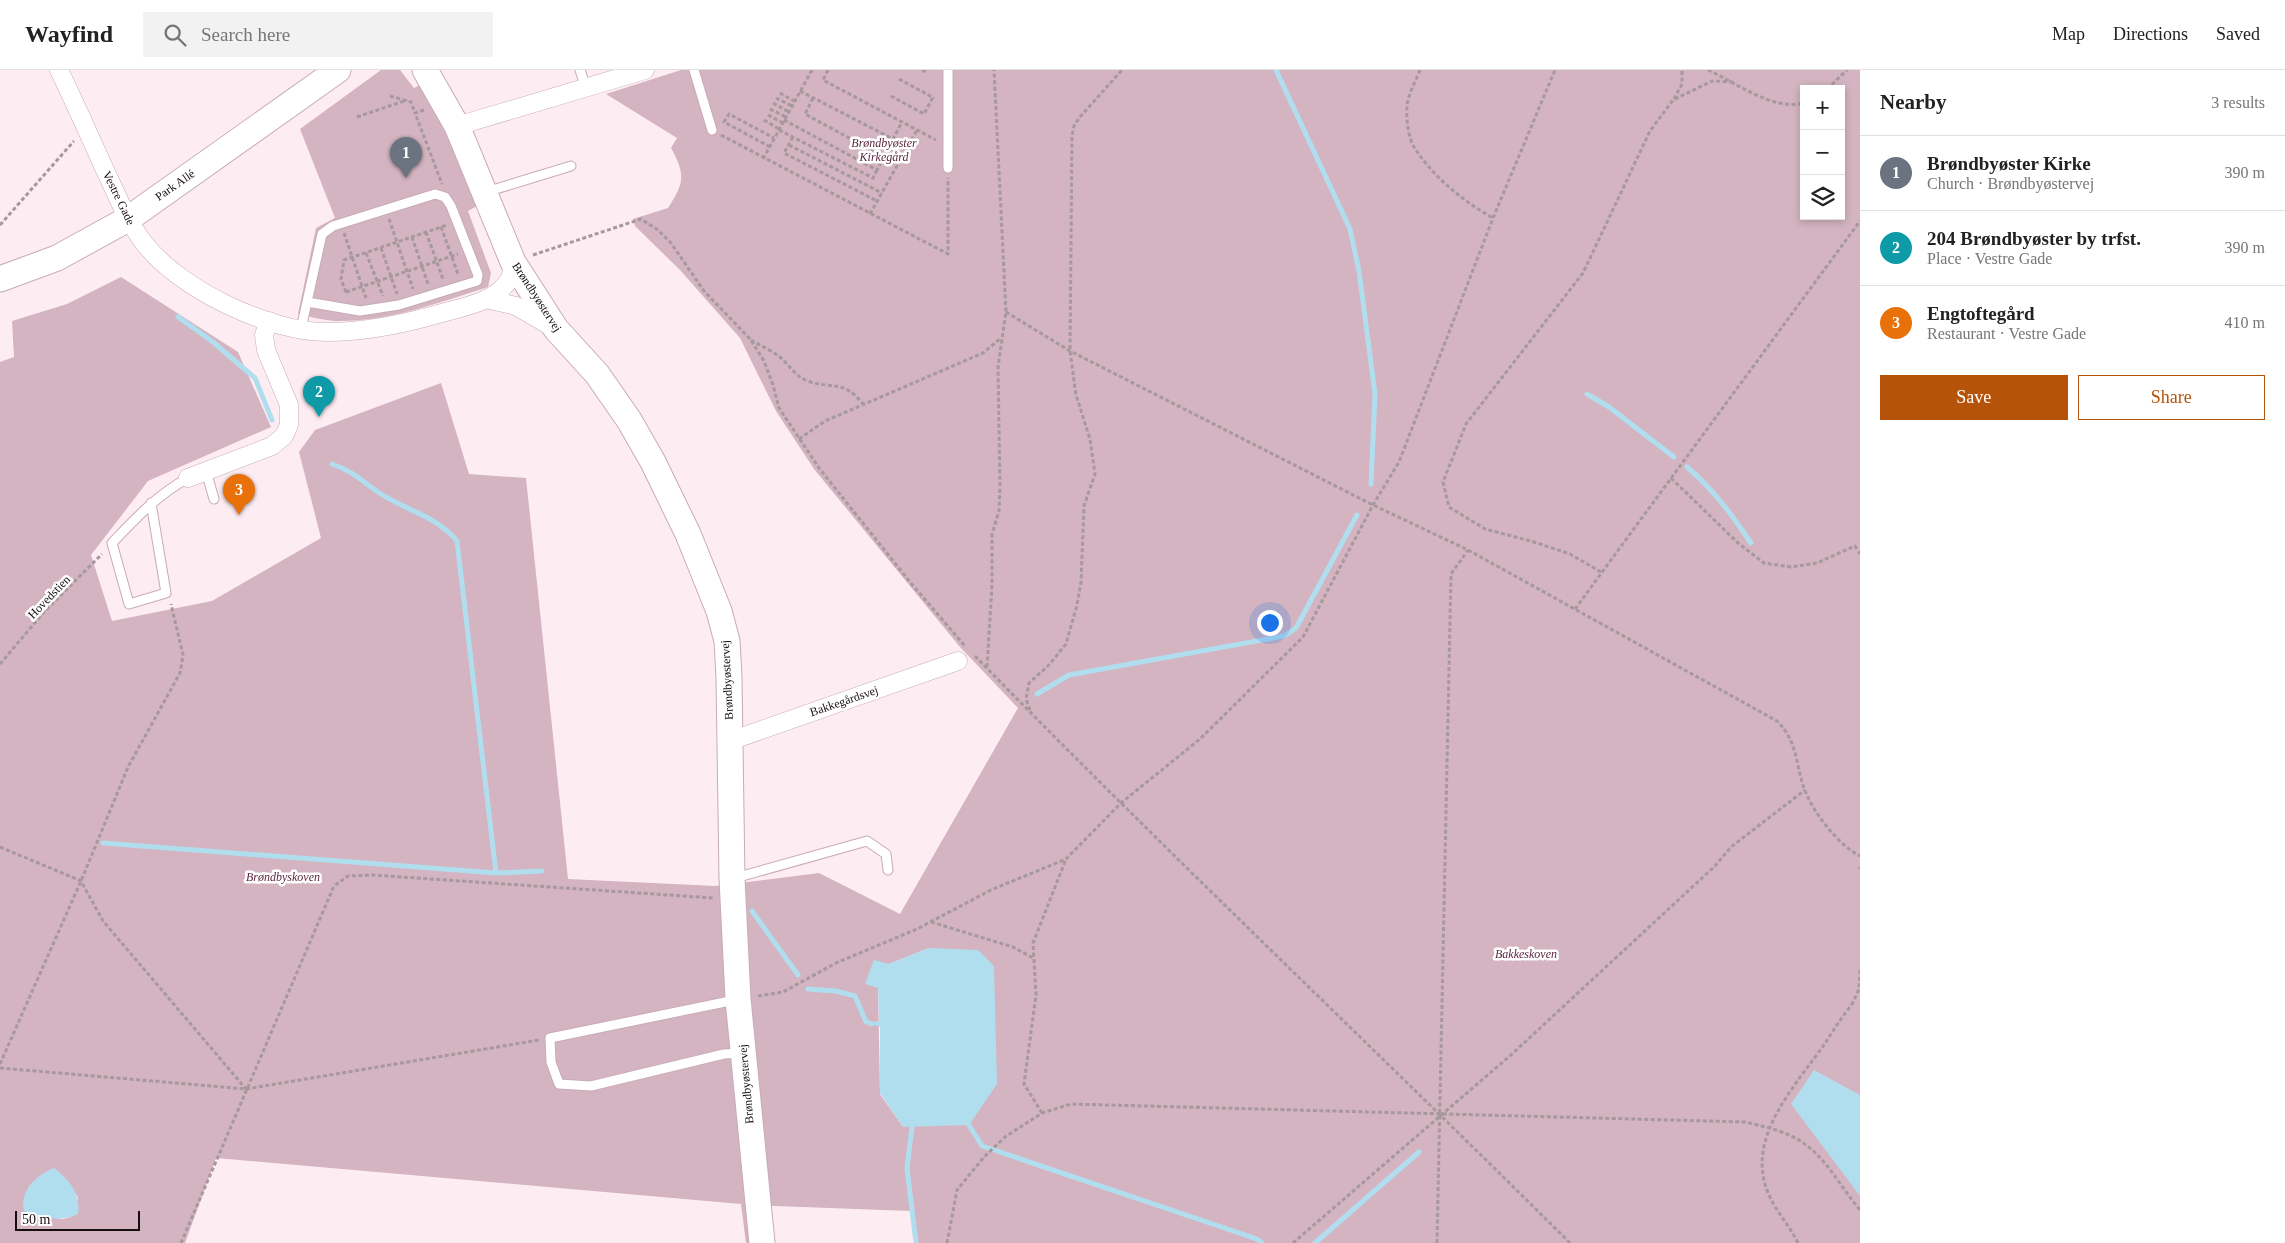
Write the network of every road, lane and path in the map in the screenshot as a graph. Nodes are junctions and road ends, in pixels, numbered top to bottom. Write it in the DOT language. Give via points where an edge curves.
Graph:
graph roads {
  1 [pos="60,70"];
  2 [pos="338,70"];
  3 [pos="425,70"];
  4 [pos="580,70"];
  5 [pos="644,70"];
  6 [pos="694,70"];
  7 [pos="812,70"];
  8 [pos="828,70"];
  9 [pos="922,70"];
  10 [pos="927,70"];
  11 [pos="948,70"];
  12 [pos="994,70"];
  13 [pos="1122,70"];
  14 [pos="1420,70"];
  15 [pos="1554,70"];
  16 [pos="1682,70"];
  17 [pos="1708,70"];
  18 [pos="1847,70"];
  19 [pos="900,79"];
  20 [pos="1735,82"];
  21 [pos="1831,85"];
  22 [pos="586,88"];
  23 [pos="800,91"];
  24 [pos="780,93"];
  25 [pos="390,96"];
  26 [pos="891,96"];
  27 [pos="776,98"];
  28 [pos="813,98"];
  29 [pos="933,98"];
  30 [pos="407,100"];
  31 [pos="1674,100"];
  32 [pos="794,101"];
  33 [pos="773,103"];
  34 [pos="1800,103"];
  35 [pos="948,105"];
  36 [pos="792,106"];
  37 [pos="429,108"];
  38 [pos="770,109"];
  39 [pos="789,112"];
  40 [pos="415,113"];
  41 [pos="768,114"];
  42 [pos="357,117"];
  43 [pos="764,120"];
  44 [pos="784,120"];
  45 [pos="902,122"];
  46 [pos="457,126"];
  47 [pos="86,128"];
  48 [pos="779,129"];
  49 [pos="712,130"];
  50 [pos="917,130"];
  51 [pos="774,138"];
  52 [pos="793,138"];
  53 [pos="789,145"];
  54 [pos="770,146"];
  55 [pos="948,147"];
  56 [pos="884,157"];
  57 [pos="763,159"];
  58 [pos="897,164"];
  59 [pos="571,166"];
  60 [pos="948,168"];
  61 [pos="877,170"];
  62 [pos="486,192"];
  63 [pos="882,193"];
  64 [pos="445,197"];
  65 [pos="877,201"];
  66 [pos="386,209"];
  67 [pos="870,214"];
  68 [pos="1493,218"];
  69 [pos="128,219"];
  70 [pos="1860,221"];
  71 [pos="457,222"];
  72 [pos="340,223"];
  73 [pos="0,224"];
  74 [pos="441,227"];
  75 [pos="426,232"];
  76 [pos="412,237"];
  77 [pos="397,242"];
  78 [pos="381,248"];
  79 [pos="468,251"];
  80 [pos="366,253"];
  81 [pos="352,257"];
  82 [pos="451,257"];
  83 [pos="436,262"];
  84 [pos="513,262"];
  85 [pos="422,267"];
  86 [pos="407,272"];
  87 [pos="391,277"];
  88 [pos="0,280"];
  89 [pos="377,282"];
  90 [pos="462,286"];
  91 [pos="362,287"];
  92 [pos="447,290"];
  93 [pos="346,292"];
  94 [pos="431,295"];
  95 [pos="417,300"];
  96 [pos="486,300"];
  97 [pos="307,302"];
  98 [pos="401,304"];
  99 [pos="386,307"];
  100 [pos="351,310"];
  101 [pos="370,310"];
  102 [pos="1006,312"];
  103 [pos="269,321"];
  104 [pos="302,329"];
  105 [pos="556,329"];
  106 [pos="1002,338"];
  107 [pos="751,340"];
  108 [pos="1070,351"];
  109 [pos="863,404"];
  110 [pos="799,439"];
  111 [pos="206,471"];
  112 [pos="188,478"];
  113 [pos="1671,478"];
  114 [pos="214,499"];
  115 [pos="151,503"];
  116 [pos="1373,505"];
  117 [pos="112,542"];
  118 [pos="1468,550"];
  119 [pos="1860,554"];
  120 [pos="1601,572"];
  121 [pos="166,593"];
  122 [pos="1575,609"];
  123 [pos="967,655"];
  124 [pos="0,664"];
  125 [pos="987,668"];
  126 [pos="1032,713"];
  127 [pos="730,741"];
  128 [pos="1805,790"];
  129 [pos="1122,803"];
  130 [pos="0,847"];
  131 [pos="1860,856"];
  132 [pos="1066,859"];
  133 [pos="888,870"];
  134 [pos="81,881"];
  135 [pos="733,889"];
  136 [pos="930,922"];
  137 [pos="1033,958"];
  138 [pos="1860,968"];
  139 [pos="1859,989"];
  140 [pos="1860,993"];
  141 [pos="738,999"];
  142 [pos="550,1038"];
  143 [pos="744,1053"];
  144 [pos="0,1064"];
  145 [pos="0,1068"];
  146 [pos="246,1090"];
  147 [pos="1042,1112"];
  148 [pos="1440,1114"];
  149 [pos="1771,1128"];
  150 [pos="1860,1210"];
  151 [pos="182,1243"];
  152 [pos="762,1243"];
  153 [pos="947,1243"];
  154 [pos="1293,1243"];
  155 [pos="1437,1243"];
  156 [pos="1570,1243"];
  157 [pos="1798,1243"];
  1 -- 47 [label="street, Vestre Gade"];
  2 -- 69 [label="street, Park Allé"];
  3 -- 46 [label="street, Brøndbyøstervej"];
  4 -- 22 [label="lane"];
  5 -- 22 [label="street"];
  6 -- 49 [label="lane"];
  7 -- 23 [label="path"];
  8 -- 45 [label="path" via="823,80"];
  9 -- 10 [label="path"];
  11 -- 35 [label="lane"];
  12 -- 102 [label="path"];
  13 -- 108 [label="path" via="1074,126"];
  14 -- 68 [label="path" via="1407,104 1413,146 1470,206"];
  15 -- 68 [label="path"];
  16 -- 31 [label="path" via="1682,84"];
  17 -- 20 [label="path"];
  18 -- 21 [label="path"];
  19 -- 29 [label="path"];
  20 -- 31 [label="path" via="1712,80"];
  20 -- 34 [label="path" via="1766,100 1779,104"];
  22 -- 46 [label="street"];
  23 -- 28 [label="path"];
  23 -- 32 [label="path"];
  24 -- 32 [label="path"];
  25 -- 30 [label="path"];
  26 -- 29 [label="path" via="924,114"];
  27 -- 36 [label="path"];
  28 -- 45 [label="path" via="893,139"];
  28 -- 56 [label="path" via="805,114"];
  29 -- 35 [label="path"];
  30 -- 40 [label="path"];
  30 -- 42 [label="path"];
  31 -- 120 [label="path" via="1650,131 1583,273 1466,424 1443,482 1448,507 1485,529 1570,554"];
  32 -- 36 [label="path"];
  33 -- 39 [label="path"];
  35 -- 55 [label="lane"];
  36 -- 39 [label="path"];
  37 -- 40 [label="path"];
  38 -- 44 [label="path"];
  39 -- 44 [label="path"];
  40 -- 64 [label="path"];
  41 -- 44 [label="path"];
  43 -- 48 [label="path"];
  44 -- 48 [label="path"];
  44 -- 61 [label="path"];
  45 -- 50 [label="path"];
  46 -- 62 [label="street, Brøndbyøstervej"];
  47 -- 69 [label="street, Vestre Gade"];
  47 -- 73 [label="path"];
  48 -- 51 [label="path"];
  48 -- 52 [label="path"];
  49 -- 57 [label="path"];
  50 -- 55 [label="path"];
  50 -- 58 [label="path"];
  51 -- 54 [label="path"];
  51 -- 54 [label="path" via="729,114 724,122"];
  52 -- 53 [label="path"];
  52 -- 61 [label="path" via="873,178"];
  53 -- 63 [label="path"];
  53 -- 65 [label="path" via="784,153"];
  54 -- 57 [label="path"];
  55 -- 60 [label="lane"];
  56 -- 58 [label="path"];
  56 -- 61 [label="path"];
  57 -- 67 [label="path"];
  58 -- 63 [label="path"];
  59 -- 62 [label="lane"];
  60 -- 67 [label="path" via="948,254"];
  62 -- 84 [label="street, Brøndbyøstervej"];
  63 -- 65 [label="path"];
  64 -- 66 [label="lane" via="435,194"];
  64 -- 71 [label="lane"];
  65 -- 67 [label="path"];
  66 -- 72 [label="lane"];
  66 -- 77 [label="path"];
  68 -- 116 [label="path" via="1399,462"];
  69 -- 88 [label="street, Park Allé" via="56,258"];
  69 -- 103 [label="street, Vestre Gade" via="146,245 175,272 214,299"];
  70 -- 113 [label="path"];
  71 -- 74 [label="path"];
  71 -- 79 [label="lane"];
  72 -- 81 [label="path"];
  72 -- 97 [label="lane" via="322,234"];
  74 -- 75 [label="path"];
  74 -- 82 [label="path"];
  75 -- 76 [label="path"];
  75 -- 83 [label="path"];
  76 -- 77 [label="path"];
  76 -- 85 [label="path"];
  77 -- 78 [label="path"];
  77 -- 86 [label="path"];
  78 -- 80 [label="path"];
  78 -- 87 [label="path"];
  79 -- 82 [label="path"];
  79 -- 90 [label="lane" via="478,275 477,281"];
  80 -- 81 [label="path"];
  80 -- 89 [label="path"];
  81 -- 91 [label="path"];
  81 -- 93 [label="path" via="344,260 342,279"];
  82 -- 83 [label="path"];
  82 -- 90 [label="path"];
  83 -- 85 [label="path"];
  83 -- 92 [label="path"];
  84 -- 96 [label="street, Vestre Gade" via="510,278 503,288"];
  84 -- 105 [label="street, Brøndbyøstervej"];
  84 -- 107 [label="path" via="641,219 671,243 704,291"];
  85 -- 86 [label="path"];
  85 -- 94 [label="path"];
  86 -- 87 [label="path"];
  86 -- 95 [label="path"];
  87 -- 89 [label="path"];
  87 -- 98 [label="path"];
  89 -- 91 [label="path"];
  89 -- 99 [label="path"];
  90 -- 92 [label="lane"];
  91 -- 93 [label="path"];
  91 -- 101 [label="path"];
  92 -- 94 [label="lane"];
  93 -- 100 [label="path"];
  94 -- 95 [label="lane"];
  95 -- 98 [label="lane"];
  96 -- 104 [label="street, Vestre Gade" via="403,324 326,332"];
  96 -- 105 [label="street, Vestre Gade" via="516,306"];
  97 -- 100 [label="lane"];
  97 -- 104 [label="lane"];
  98 -- 99 [label="lane"];
  99 -- 101 [label="lane"];
  100 -- 101 [label="lane"];
  102 -- 106 [label="path"];
  102 -- 108 [label="path"];
  103 -- 104 [label="street, Vestre Gade"];
  103 -- 111 [label="street" via="264,335 266,350 289,405 289,425 284,436 272,446"];
  105 -- 127 [label="street, Brøndbyøstervej" via="597,374 629,420 654,462 710,584 727,641"];
  106 -- 109 [label="path" via="983,353"];
  106 -- 125 [label="path" via="998,367 999,511 992,534"];
  107 -- 109 [label="path" via="781,358 806,381 844,387 853,391"];
  107 -- 110 [label="path" via="764,361 779,408"];
  108 -- 116 [label="path"];
  108 -- 126 [label="path" via="1076,396 1090,439 1095,474 1084,506 1077,605 1066,644 1029,684 1026,699"];
  109 -- 110 [label="path" via="825,421"];
  110 -- 123 [label="path"];
  111 -- 112 [label="street"];
  111 -- 114 [label="lane"];
  112 -- 115 [label="lane"];
  113 -- 119 [label="path" via="1764,563 1792,568 1817,563 1855,546"];
  113 -- 120 [label="path"];
  115 -- 117 [label="lane"];
  115 -- 121 [label="lane"];
  116 -- 118 [label="path"];
  116 -- 129 [label="path" via="1303,637 1200,739"];
  117 -- 121 [label="lane" via="129,604"];
  117 -- 124 [label="path, Hovedstien" via="44,612"];
  118 -- 122 [label="path"];
  118 -- 148 [label="path" via="1451,574"];
  120 -- 122 [label="path"];
  121 -- 134 [label="path" via="180,637 183,655 180,673 128,766"];
  122 -- 128 [label="path" via="1777,721 1790,734"];
  123 -- 125 [label="path"];
  123 -- 127 [label="street, Bakkegårdsvej"];
  125 -- 126 [label="path"];
  126 -- 129 [label="path"];
  127 -- 135 [label="street, Brøndbyøstervej"];
  128 -- 131 [label="path" via="1828,828 1848,850"];
  128 -- 148 [label="path" via="1731,847 1715,866 1512,1054"];
  129 -- 132 [label="path"];
  129 -- 148 [label="path"];
  130 -- 134 [label="path"];
  132 -- 136 [label="path" via="991,890"];
  132 -- 137 [label="path" via="1032,943"];
  133 -- 135 [label="lane" via="886,854 867,841"];
  134 -- 144 [label="path"];
  134 -- 146 [label="path" via="104,921"];
  135 -- 141 [label="street, Brøndbyøstervej"];
  135 -- 146 [label="path" via="348,876 334,886"];
  136 -- 137 [label="path" via="1013,947"];
  136 -- 141 [label="path" via="836,963 783,992"];
  137 -- 147 [label="path" via="1036,995 1024,1084"];
  138 -- 139 [label="path"];
  139 -- 140 [label="path"];
  139 -- 149 [label="path" via="1826,1042 1780,1105"];
  141 -- 142 [label="lane"];
  141 -- 143 [label="street, Brøndbyøstervej"];
  142 -- 143 [label="lane" via="552,1062 559,1084 591,1086 724,1054"];
  142 -- 146 [label="path"];
  143 -- 152 [label="street, Brøndbyøstervej"];
  145 -- 146 [label="path"];
  146 -- 151 [label="path"];
  147 -- 148 [label="path" via="1071,1104"];
  147 -- 153 [label="path" via="997,1144 957,1190"];
  148 -- 149 [label="path" via="1745,1122"];
  148 -- 154 [label="path"];
  148 -- 155 [label="path"];
  148 -- 156 [label="path"];
  149 -- 150 [label="path" via="1806,1144"];
  149 -- 157 [label="path" via="1763,1158 1766,1190"];
}
